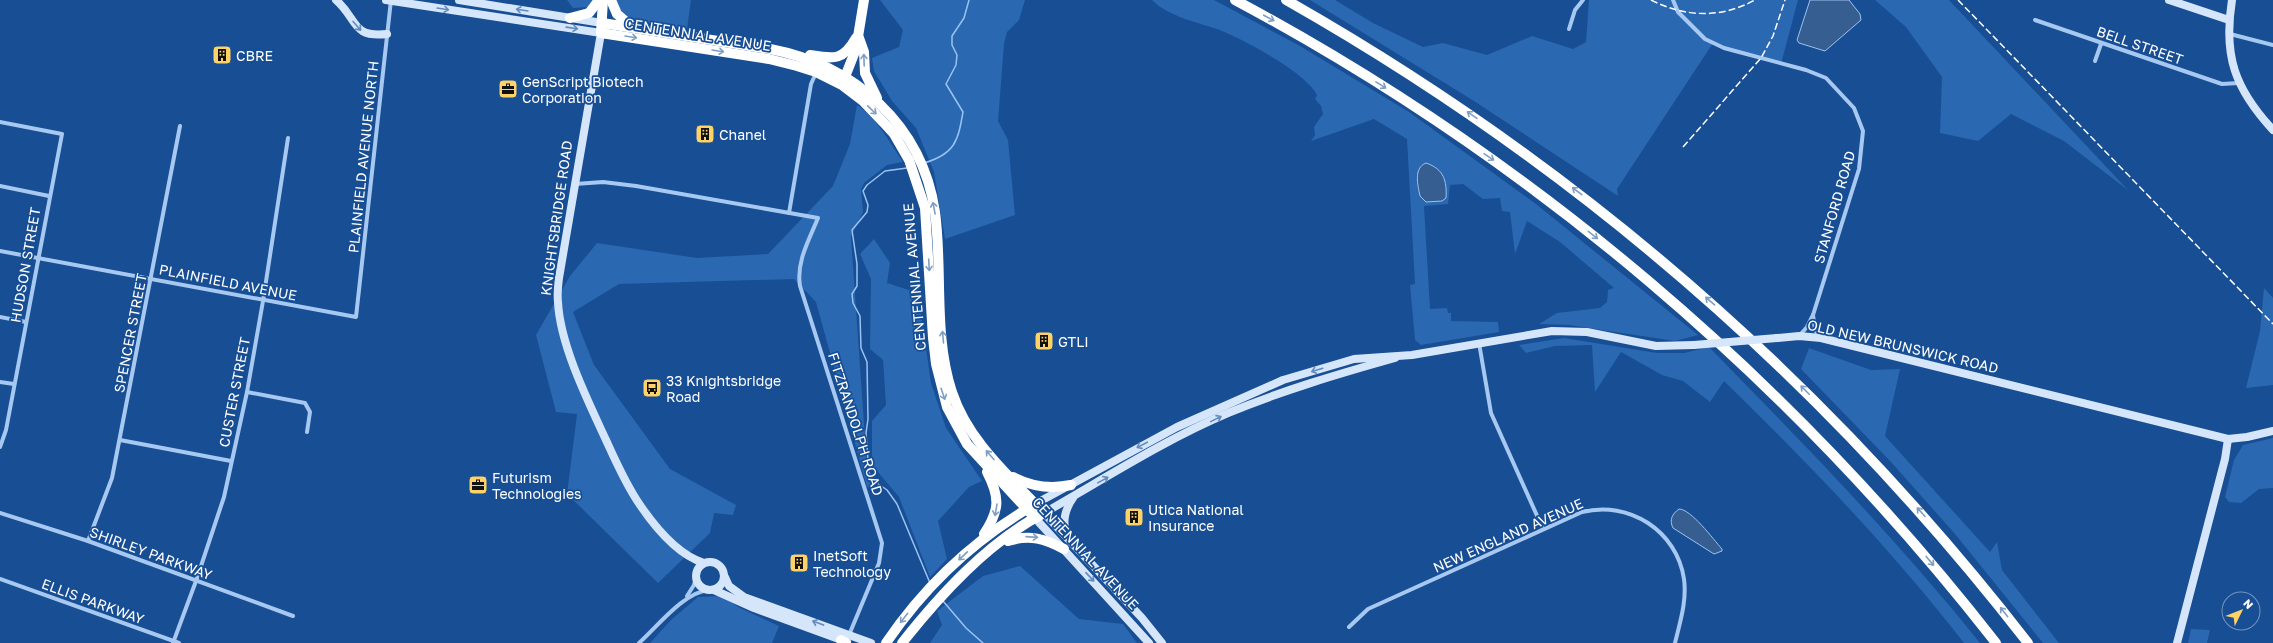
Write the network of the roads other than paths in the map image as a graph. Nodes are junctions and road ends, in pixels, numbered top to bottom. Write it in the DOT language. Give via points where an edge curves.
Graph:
graph roads {
  1 [pos="336,0"];
  2 [pos="390,0"];
  3 [pos="459,0"];
  4 [pos="599,0"];
  5 [pos="603,0"];
  6 [pos="611,0"];
  7 [pos="864,0"];
  8 [pos="1234,0"];
  9 [pos="1286,0"];
  10 [pos="1583,0"];
  11 [pos="1673,0"];
  12 [pos="2169,0"];
  13 [pos="2232,0"];
  14 [pos="570,18"];
  15 [pos="2036,20"];
  16 [pos="2229,20"];
  17 [pos="601,28"];
  18 [pos="633,28"];
  19 [pos="1569,29"];
  20 [pos="387,34"];
  21 [pos="2230,34"];
  22 [pos="859,36"];
  23 [pos="2101,44"];
  24 [pos="2273,46"];
  25 [pos="790,53"];
  26 [pos="2095,61"];
  27 [pos="816,72"];
  28 [pos="844,81"];
  29 [pos="2239,83"];
  30 [pos="882,106"];
  31 [pos="0,122"];
  32 [pos="180,126"];
  33 [pos="2273,130"];
  34 [pos="288,138"];
  35 [pos="913,159"];
  36 [pos="918,171"];
  37 [pos="574,184"];
  38 [pos="0,186"];
  39 [pos="49,196"];
  40 [pos="789,213"];
  41 [pos="0,251"];
  42 [pos="38,258"];
  43 [pos="151,278"];
  44 [pos="263,300"];
  45 [pos="1813,315"];
  46 [pos="356,317"];
  47 [pos="0,318"];
  48 [pos="26,322"];
  49 [pos="1799,336"];
  50 [pos="1821,338"];
  51 [pos="1479,342"];
  52 [pos="1404,356"];
  53 [pos="0,382"];
  54 [pos="14,384"];
  55 [pos="247,392"];
  56 [pos="2273,431"];
  57 [pos="307,432"];
  58 [pos="2228,439"];
  59 [pos="120,440"];
  60 [pos="0,447"];
  61 [pos="231,461"];
  62 [pos="982,461"];
  63 [pos="1006,473"];
  64 [pos="1071,485"];
  65 [pos="1073,497"];
  66 [pos="1031,507"];
  67 [pos="0,513"];
  68 [pos="1039,516"];
  69 [pos="1543,529"];
  70 [pos="982,538"];
  71 [pos="88,541"];
  72 [pos="999,544"];
  73 [pos="1068,546"];
  74 [pos="684,552"];
  75 [pos="704,563"];
  76 [pos="696,575"];
  77 [pos="725,577"];
  78 [pos="0,579"];
  79 [pos="196,581"];
  80 [pos="711,590"];
  81 [pos="686,599"];
  82 [pos="293,616"];
  83 [pos="1981,623"];
  84 [pos="1349,627"];
  85 [pos="846,640"];
  86 [pos="173,642"];
  87 [pos="179,643"];
  88 [pos="639,643"];
  89 [pos="871,643"];
  90 [pos="886,643"];
  91 [pos="902,643"];
  92 [pos="1149,643"];
  93 [pos="1162,643"];
  94 [pos="1675,643"];
  95 [pos="1991,643"];
  96 [pos="1996,643"];
  97 [pos="2028,643"];
  98 [pos="2177,643"];
  1 -- 20 [label="main road, one-way" via="364,33 373,36"];
  2 -- 17 [label="main road, CENTENNIAL AVENUE, one-way"];
  2 -- 20 [label="street, PLAINFIELD AVENUE NORTH"];
  14 -- 3 [label="main road, CENTENNIAL AVENUE, one-way"];
  4 -- 14 [label="highway" via="589,13"];
  5 -- 17 [label="highway"];
  6 -- 17 [label="highway" via="608,15"];
  6 -- 18 [label="highway" via="617,14"];
  7 -- 22 [label="highway"];
  8 -- 83 [label="highway, one-way" via="1346,63 1435,120 1526,184 1648,279 1730,351 1831,452 1905,532"];
  97 -- 9 [label="highway, one-way" via="1936,530 1878,465 1776,362 1687,281 1590,202 1469,113 1383,57"];
  10 -- 19 [label="street" via="1575,10"];
  11 -- 45 [label="street, STANFORD ROAD" via="1678,12 1705,39 1724,48 1806,70 1826,78 1854,108 1863,131 1859,169"];
  12 -- 16 [label="main road"];
  13 -- 16 [label="main road"];
  14 -- 17 [label="main road, CENTENNIAL AVENUE"];
  15 -- 23 [label="street, BELL STREET"];
  16 -- 21 [label="main road"];
  17 -- 18 [label="highway, CENTENNIAL AVENUE"];
  17 -- 27 [label="highway, CENTENNIAL AVENUE, one-way" via="769,59"];
  17 -- 37 [label="main road, KNIGHTSBRIDGE ROAD"];
  18 -- 25 [label="highway, CENTENNIAL AVENUE"];
  20 -- 46 [label="street, PLAINFIELD AVENUE NORTH"];
  21 -- 24 [label="street"];
  21 -- 29 [label="main road" via="2231,55"];
  22 -- 25 [label="highway" via="847,52 839,57"];
  22 -- 28 [label="highway"];
  30 -- 22 [label="highway, one-way" via="865,73 864,52"];
  23 -- 26 [label="street"];
  23 -- 29 [label="street, BELL STREET" via="2222,84"];
  25 -- 28 [label="highway, CENTENNIAL AVENUE" via="819,63"];
  27 -- 28 [label="highway, CENTENNIAL AVENUE"];
  27 -- 40 [label="street" via="811,84"];
  28 -- 30 [label="highway, CENTENNIAL AVENUE"];
  28 -- 35 [label="highway, CENTENNIAL AVENUE, one-way" via="894,134"];
  29 -- 33 [label="main road" via="2248,102"];
  30 -- 35 [label="highway, CENTENNIAL AVENUE" via="900,127"];
  31 -- 39 [label="street, HUDSON STREET" via="62,134"];
  32 -- 43 [label="street, SPENCER STREET"];
  34 -- 44 [label="street, CUSTER STREET"];
  35 -- 36 [label="highway, CENTENNIAL AVENUE"];
  36 -- 62 [label="highway, CENTENNIAL AVENUE, one-way" via="925,208 933,338 941,387 956,426"];
  63 -- 36 [label="highway, CENTENNIAL AVENUE, one-way" via="976,439 962,416 952,392 945,366 935,212"];
  37 -- 40 [label="street" via="603,182 636,186"];
  37 -- 74 [label="main road, KNIGHTSBRIDGE ROAD" via="558,288 562,325 585,396 629,488 655,524"];
  38 -- 39 [label="street"];
  39 -- 42 [label="street, HUDSON STREET"];
  40 -- 85 [label="street, FITZRANDOLPH ROAD" via="818,218 801,260 798,276 882,543 879,564"];
  41 -- 42 [label="street, PLAINFIELD AVENUE"];
  42 -- 43 [label="street, PLAINFIELD AVENUE"];
  42 -- 48 [label="street, HUDSON STREET"];
  43 -- 44 [label="street, PLAINFIELD AVENUE"];
  43 -- 59 [label="street, SPENCER STREET"];
  44 -- 46 [label="street, PLAINFIELD AVENUE"];
  44 -- 55 [label="street, CUSTER STREET"];
  45 -- 49 [label="street, STANFORD ROAD"];
  45 -- 50 [label="street" via="1814,330"];
  47 -- 48 [label="street"];
  48 -- 54 [label="street, HUDSON STREET"];
  49 -- 50 [label="main road, OLD NEW BRUNSWICK ROAD"];
  49 -- 51 [label="main road, OLD NEW BRUNSWICK ROAD, bridge" via="1656,346 1568,331 1552,331"];
  50 -- 58 [label="main road, OLD NEW BRUNSWICK ROAD"];
  51 -- 52 [label="main road, OLD NEW BRUNSWICK ROAD"];
  51 -- 69 [label="street" via="1491,414"];
  52 -- 64 [label="main road, OLD NEW BRUNSWICK ROAD, one-way" via="1354,359 1283,380 1177,427"];
  65 -- 52 [label="main road, OLD NEW BRUNSWICK ROAD, one-way" via="1177,438 1227,414 1298,386"];
  53 -- 54 [label="street"];
  54 -- 60 [label="street, HUDSON STREET" via="6,430"];
  55 -- 57 [label="street" via="305,403 310,412"];
  55 -- 61 [label="street, CUSTER STREET"];
  56 -- 58 [label="main road, OLD NEW BRUNSWICK ROAD"];
  58 -- 98 [label="main road"];
  59 -- 61 [label="street"];
  59 -- 71 [label="street, SPENCER STREET" via="112,478"];
  61 -- 79 [label="street, CUSTER STREET" via="224,497"];
  62 -- 66 [label="highway, CENTENNIAL AVENUE"];
  62 -- 70 [label="highway, one-way" via="997,496 995,517"];
  63 -- 64 [label="highway" via="1023,482 1053,488"];
  63 -- 66 [label="highway, CENTENNIAL AVENUE"];
  64 -- 66 [label="main road, OLD NEW BRUNSWICK ROAD"];
  65 -- 68 [label="main road, OLD NEW BRUNSWICK ROAD"];
  65 -- 73 [label="main road" via="1064,518"];
  66 -- 68 [label="highway, CENTENNIAL AVENUE"];
  66 -- 70 [label="highway, OLD NEW BRUNSWICK ROAD"];
  67 -- 71 [label="street, SHIRLEY PARKWAY"];
  68 -- 72 [label="highway, OLD NEW BRUNSWICK ROAD"];
  68 -- 73 [label="main road, CENTENNIAL AVENUE"];
  69 -- 84 [label="street, NEW ENGLAND AVENUE" via="1368,609"];
  69 -- 94 [label="street, NEW ENGLAND AVENUE" via="1582,512 1606,509 1635,516 1658,530 1677,555 1684,580 1683,608"];
  70 -- 90 [label="highway, OLD NEW BRUNSWICK ROAD, one-way" via="924,594"];
  71 -- 79 [label="street, SHIRLEY PARKWAY"];
  72 -- 73 [label="highway, one-way" via="1019,537 1033,537"];
  72 -- 91 [label="highway, OLD NEW BRUNSWICK ROAD" via="952,587"];
  73 -- 92 [label="main road, CENTENNIAL AVENUE, one-way"];
  73 -- 93 [label="main road, CENTENNIAL AVENUE" via="1142,618"];
  74 -- 75 [label="main road, KNIGHTSBRIDGE ROAD"];
  74 -- 76 [label="main road, KNIGHTSBRIDGE ROAD"];
  75 -- 76 [label="main road"];
  75 -- 77 [label="main road" via="717,563"];
  76 -- 80 [label="main road" via="699,584"];
  76 -- 81 [label="street"];
  77 -- 80 [label="main road" via="721,585"];
  85 -- 77 [label="main road, one-way" via="744,597 729,586"];
  78 -- 86 [label="street, ELLIS PARKWAY"];
  79 -- 82 [label="street, SHIRLEY PARKWAY"];
  79 -- 86 [label="street, CUSTER STREET"];
  80 -- 81 [label="street" via="700,591"];
  80 -- 85 [label="main road"];
  81 -- 88 [label="street"];
  83 -- 95 [label="highway"];
  83 -- 96 [label="highway"];
  85 -- 89 [label="main road"];
  86 -- 87 [label="street, ELLIS PARKWAY"];
}
